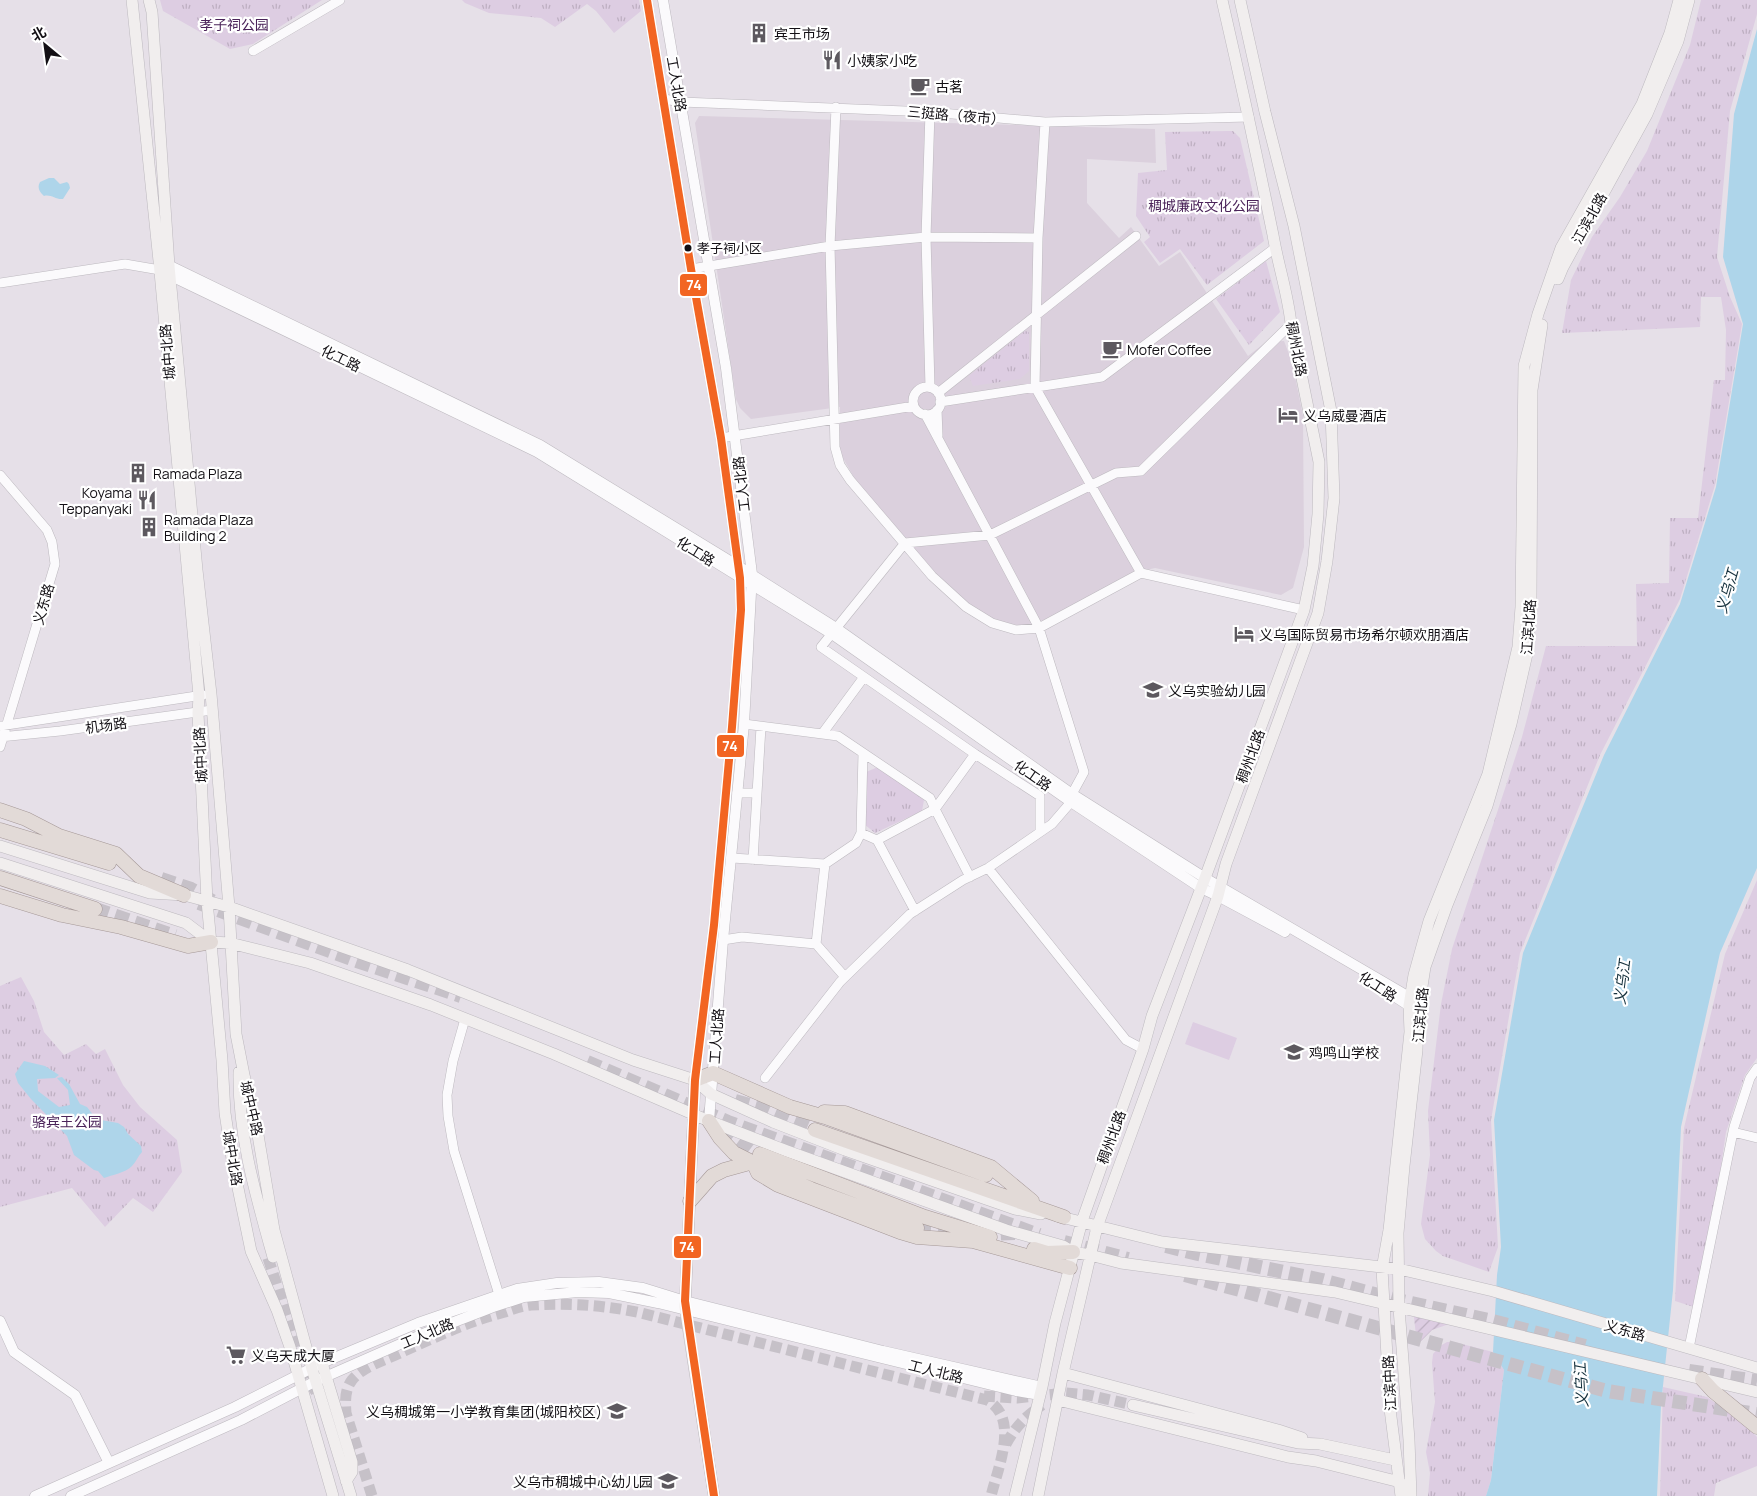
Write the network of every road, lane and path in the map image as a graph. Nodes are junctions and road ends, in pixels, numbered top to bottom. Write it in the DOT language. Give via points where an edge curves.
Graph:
graph roads {
  1 [pos="132,0"];
  2 [pos="149,0"];
  3 [pos="340,0"];
  4 [pos="647,0"];
  5 [pos="663,0"];
  6 [pos="1222,0"];
  7 [pos="1240,0"];
  8 [pos="1679,0"];
  9 [pos="1689,0"];
  10 [pos="253,51"];
  11 [pos="664,99"];
  12 [pos="681,102"];
  13 [pos="836,107"];
  14 [pos="930,112"];
  15 [pos="1249,117"];
  16 [pos="1046,122"];
  17 [pos="1136,236"];
  18 [pos="926,237"];
  19 [pos="1038,238"];
  20 [pos="830,246"];
  21 [pos="1275,248"];
  22 [pos="708,266"];
  23 [pos="165,268"];
  24 [pos="691,269"];
  25 [pos="0,283"];
  26 [pos="1037,314"];
  27 [pos="1291,324"];
  28 [pos="1035,387"];
  29 [pos="936,398"];
  30 [pos="914,406"];
  31 [pos="924,414"];
  32 [pos="834,420"];
  33 [pos="735,435"];
  34 [pos="721,438"];
  35 [pos="938,439"];
  36 [pos="0,475"];
  37 [pos="1091,484"];
  38 [pos="990,535"];
  39 [pos="904,543"];
  40 [pos="738,566"];
  41 [pos="1141,573"];
  42 [pos="740,578"];
  43 [pos="752,579"];
  44 [pos="1304,610"];
  45 [pos="1039,628"];
  46 [pos="834,631"];
  47 [pos="864,677"];
  48 [pos="211,694"];
  49 [pos="199,696"];
  50 [pos="212,710"];
  51 [pos="198,712"];
  52 [pos="744,724"];
  53 [pos="4,725"];
  54 [pos="761,727"];
  55 [pos="822,734"];
  56 [pos="1,737"];
  57 [pos="0,746"];
  58 [pos="863,753"];
  59 [pos="975,754"];
  60 [pos="737,793"];
  61 [pos="757,793"];
  62 [pos="1071,798"];
  63 [pos="935,809"];
  64 [pos="0,810"];
  65 [pos="0,819"];
  66 [pos="0,830"];
  67 [pos="1040,832"];
  68 [pos="861,833"];
  69 [pos="59,836"];
  70 [pos="876,840"];
  71 [pos="0,846"];
  72 [pos="732,858"];
  73 [pos="753,860"];
  74 [pos="0,863"];
  75 [pos="109,863"];
  76 [pos="825,864"];
  77 [pos="988,868"];
  78 [pos="970,877"];
  79 [pos="0,878"];
  80 [pos="1203,883"];
  81 [pos="0,887"];
  82 [pos="1219,891"];
  83 [pos="184,895"];
  84 [pos="0,896"];
  85 [pos="207,901"];
  86 [pos="229,907"];
  87 [pos="95,909"];
  88 [pos="915,911"];
  89 [pos="121,927"];
  90 [pos="723,940"];
  91 [pos="211,942"];
  92 [pos="230,943"];
  93 [pos="816,944"];
  94 [pos="845,977"];
  95 [pos="1415,1005"];
  96 [pos="465,1019"];
  97 [pos="1143,1049"];
  98 [pos="239,1050"];
  99 [pos="222,1064"];
  100 [pos="1757,1068"];
  101 [pos="713,1073"];
  102 [pos="765,1078"];
  103 [pos="695,1080"];
  104 [pos="711,1094"];
  105 [pos="694,1114"];
  106 [pos="812,1114"];
  107 [pos="709,1121"];
  108 [pos="815,1130"];
  109 [pos="1733,1132"];
  110 [pos="1757,1138"];
  111 [pos="757,1158"];
  112 [pos="986,1175"];
  113 [pos="690,1201"];
  114 [pos="1045,1210"];
  115 [pos="1064,1217"];
  116 [pos="1082,1221"];
  117 [pos="1097,1227"];
  118 [pos="918,1228"];
  119 [pos="1073,1252"];
  120 [pos="1090,1255"];
  121 [pos="1070,1268"];
  122 [pos="1382,1269"];
  123 [pos="1399,1270"];
  124 [pos="501,1299"];
  125 [pos="685,1305"];
  126 [pos="1384,1305"];
  127 [pos="1399,1308"];
  128 [pos="0,1321"];
  129 [pos="1689,1348"];
  130 [pos="317,1366"];
  131 [pos="1757,1368"];
  132 [pos="1063,1373"];
  133 [pos="298,1376"];
  134 [pos="321,1379"];
  135 [pos="1702,1379"];
  136 [pos="302,1389"];
  137 [pos="1041,1391"];
  138 [pos="1757,1392"];
  139 [pos="1058,1400"];
  140 [pos="1757,1427"];
  141 [pos="1320,1444"];
  142 [pos="1340,1448"];
  143 [pos="1395,1460"];
  144 [pos="1316,1461"];
  145 [pos="109,1463"];
  146 [pos="1337,1467"];
  147 [pos="1400,1482"];
  148 [pos="35,1496"];
  149 [pos="71,1496"];
  150 [pos="333,1496"];
  151 [pos="351,1496"];
  152 [pos="714,1496"];
  153 [pos="1015,1496"];
  154 [pos="1038,1496"];
  155 [pos="1401,1496"];
  156 [pos="1411,1496"];
  1 -- 23 [label="main road, 城中北路"];
  2 -- 23 [label="main road, 城中北路"];
  3 -- 10 [label="street"];
  4 -- 11 [label="street, 工人北路"];
  5 -- 12 [label="street, 工人北路"];
  6 -- 15 [label="main road, 稠州北路"];
  7 -- 82 [label="main road, 稠州北路" via="1294,226 1331,411 1334,498 1318,613"];
  8 -- 95 [label="main road, 江滨北路" via="1670,33 1642,104 1561,248 1524,366 1518,647 1488,774 1430,921 1414,975"];
  9 -- 95 [label="main road, 江滨北路" via="1678,41 1647,114 1562,267 1541,330 1532,390 1527,654 1487,806 1447,905"];
  11 -- 12 [label="street, 三挺路（夜市）"];
  11 -- 24 [label="street, 工人北路"];
  12 -- 13 [label="street, 三挺路（夜市）"];
  12 -- 22 [label="street, 工人北路"];
  13 -- 14 [label="street, 三挺路（夜市）"];
  13 -- 20 [label="street"];
  14 -- 16 [label="street, 三挺路（夜市）"];
  14 -- 18 [label="street"];
  15 -- 16 [label="street, 三挺路（夜市）"];
  15 -- 21 [label="main road, 稠州北路"];
  16 -- 19 [label="street"];
  17 -- 26 [label="street"];
  18 -- 19 [label="street"];
  18 -- 20 [label="street"];
  18 -- 29 [label="street"];
  19 -- 26 [label="street"];
  20 -- 22 [label="street"];
  20 -- 32 [label="street"];
  21 -- 27 [label="main road, 稠州北路"];
  21 -- 28 [label="street" via="1102,377"];
  22 -- 24 [label="street"];
  22 -- 33 [label="street, 工人北路"];
  23 -- 25 [label="street, 化工路" via="125,264"];
  23 -- 40 [label="street, 化工路" via="540,445"];
  23 -- 42 [label="street, 化工路" via="537,452"];
  23 -- 48 [label="main road, 城中北路"];
  23 -- 49 [label="main road, 城中北路"];
  24 -- 34 [label="street, 工人北路"];
  26 -- 28 [label="street"];
  26 -- 29 [label="street"];
  27 -- 37 [label="street" via="1141,471 1116,473"];
  27 -- 44 [label="main road, 稠州北路" via="1319,462 1313,566"];
  28 -- 29 [label="street"];
  28 -- 37 [label="street"];
  29 -- 30 [label="street" via="925,387 918,391"];
  29 -- 31 [label="street" via="929,414"];
  29 -- 35 [label="street"];
  30 -- 31 [label="street"];
  30 -- 32 [label="street"];
  31 -- 35 [label="street"];
  32 -- 33 [label="street"];
  32 -- 39 [label="street" via="834,447 840,465"];
  33 -- 34 [label="street"];
  33 -- 43 [label="street, 工人北路"];
  34 -- 40 [label="street, 工人北路"];
  35 -- 38 [label="street"];
  36 -- 53 [label="street, 义东路" via="47,530 55,564"];
  37 -- 38 [label="street"];
  37 -- 41 [label="street"];
  38 -- 39 [label="street"];
  38 -- 45 [label="street"];
  39 -- 45 [label="street" via="932,576 966,607 992,623 1016,630"];
  39 -- 46 [label="street"];
  40 -- 42 [label="street, 工人北路"];
  40 -- 43 [label="street, 化工路"];
  41 -- 44 [label="street"];
  41 -- 45 [label="street"];
  42 -- 43 [label="street, 化工路"];
  42 -- 103 [label="street, 工人北路" via="741,610 728,776"];
  43 -- 46 [label="street, 化工路"];
  43 -- 52 [label="street, 工人北路"];
  44 -- 80 [label="main road, 稠州北路"];
  45 -- 62 [label="street" via="1084,772"];
  46 -- 47 [label="street" via="821,647"];
  46 -- 62 [label="street, 化工路"];
  47 -- 55 [label="street"];
  47 -- 59 [label="street"];
  48 -- 49 [label="street, 机场路"];
  48 -- 50 [label="main road, 城中北路"];
  49 -- 51 [label="main road, 城中北路"];
  49 -- 53 [label="street, 机场路"];
  50 -- 51 [label="street, 机场路"];
  50 -- 86 [label="main road, 城中中路"];
  51 -- 56 [label="street, 机场路"];
  51 -- 85 [label="main road, 城中北路"];
  52 -- 54 [label="street"];
  52 -- 60 [label="street, 工人北路"];
  53 -- 56 [label="street, 义东路"];
  54 -- 55 [label="street"];
  54 -- 61 [label="street"];
  55 -- 58 [label="street" via="838,736"];
  56 -- 57 [label="street, 义东路"];
  58 -- 63 [label="street" via="930,798"];
  58 -- 68 [label="street"];
  59 -- 63 [label="street"];
  59 -- 67 [label="street" via="1040,796"];
  60 -- 61 [label="street"];
  60 -- 72 [label="street, 工人北路"];
  61 -- 73 [label="street"];
  62 -- 67 [label="street" via="1052,824"];
  62 -- 80 [label="street, 化工路"];
  63 -- 70 [label="street"];
  63 -- 78 [label="street"];
  64 -- 69 [label="highway"];
  65 -- 69 [label="highway"];
  66 -- 75 [label="highway"];
  67 -- 77 [label="street"];
  68 -- 70 [label="street"];
  68 -- 76 [label="street" via="856,843"];
  69 -- 83 [label="highway" via="116,854 139,876"];
  70 -- 88 [label="street"];
  71 -- 83 [label="main road" via="150,893"];
  72 -- 73 [label="street"];
  72 -- 90 [label="street, 工人北路"];
  73 -- 76 [label="street"];
  74 -- 91 [label="main road" via="186,923"];
  76 -- 93 [label="street"];
  77 -- 78 [label="street"];
  77 -- 97 [label="street" via="1126,1040"];
  78 -- 88 [label="street"];
  79 -- 87 [label="highway"];
  80 -- 82 [label="street, 化工路"];
  80 -- 97 [label="main road, 稠州北路" via="1152,1016"];
  81 -- 89 [label="highway"];
  82 -- 95 [label="street, 化工路"];
  82 -- 117 [label="main road, 稠州北路"];
  83 -- 85 [label="main road"];
  84 -- 89 [label="highway" via="62,916"];
  85 -- 86 [label="main road"];
  85 -- 91 [label="main road, 城中北路"];
  86 -- 92 [label="main road, 城中中路"];
  86 -- 103 [label="main road" via="408,970 633,1060"];
  88 -- 94 [label="street"];
  89 -- 91 [label="highway" via="188,946"];
  90 -- 93 [label="street" via="742,937"];
  90 -- 101 [label="street, 工人北路"];
  91 -- 92 [label="main road"];
  91 -- 99 [label="main road, 城中北路"];
  92 -- 96 [label="main road" via="310,964"];
  92 -- 98 [label="main road, 城中中路"];
  93 -- 94 [label="street"];
  94 -- 102 [label="street"];
  95 -- 122 [label="main road, 江滨北路"];
  95 -- 123 [label="main road, 江滨北路" via="1417,1050 1398,1233"];
  96 -- 105 [label="main road"];
  96 -- 124 [label="street" via="447,1095 448,1116 454,1151"];
  97 -- 116 [label="main road, 稠州北路"];
  98 -- 99 [label="main road" via="238,1090 247,1157 270,1257 253,1210"];
  98 -- 130 [label="main road, 城中中路" via="257,1129 274,1230"];
  99 -- 133 [label="main road, 城中北路" via="225,1114 251,1251 277,1310"];
  100 -- 109 [label="street" via="1750,1078"];
  101 -- 103 [label="highway"];
  101 -- 104 [label="street, 工人北路"];
  101 -- 106 [label="highway"];
  103 -- 104 [label="main road, 义东路"];
  103 -- 105 [label="main road"];
  104 -- 107 [label="street, 工人北路"];
  104 -- 115 [label="main road, 义东路" via="845,1150 1015,1210"];
  105 -- 107 [label="main road"];
  105 -- 113 [label="main road"];
  106 -- 112 [label="highway"];
  106 -- 114 [label="highway" via="845,1113 991,1167"];
  107 -- 111 [label="highway" via="734,1152"];
  107 -- 119 [label="main road"];
  108 -- 114 [label="highway"];
  109 -- 110 [label="street"];
  109 -- 129 [label="street"];
  111 -- 113 [label="highway" via="712,1176"];
  111 -- 118 [label="highway" via="812,1188"];
  111 -- 119 [label="highway" via="925,1217 1047,1253"];
  111 -- 121 [label="highway" via="758,1173 778,1186 900,1232 917,1237 973,1242"];
  113 -- 125 [label="main road"];
  114 -- 115 [label="highway"];
  115 -- 116 [label="main road, 义东路"];
  116 -- 117 [label="main road, 义东路"];
  116 -- 119 [label="main road, 稠州北路"];
  117 -- 120 [label="main road, 稠州北路"];
  117 -- 122 [label="main road, 义东路" via="1162,1242"];
  119 -- 120 [label="main road"];
  119 -- 121 [label="main road, 稠州北路"];
  120 -- 126 [label="main road" via="1121,1264 1335,1292"];
  120 -- 132 [label="main road, 稠州北路"];
  121 -- 137 [label="main road, 稠州北路"];
  122 -- 123 [label="main road, 义东路"];
  122 -- 126 [label="main road, 江滨中路"];
  123 -- 127 [label="main road, 江滨中路"];
  123 -- 129 [label="main road, 义东路" via="1493,1291"];
  124 -- 125 [label="street, 工人北路" via="578,1292 609,1293"];
  124 -- 130 [label="street" via="418,1323"];
  124 -- 134 [label="street, 工人北路"];
  125 -- 137 [label="street, 工人北路"];
  125 -- 152 [label="main road"];
  126 -- 127 [label="main road"];
  126 -- 143 [label="main road, 江滨中路"];
  127 -- 135 [label="main road"];
  127 -- 156 [label="main road, 江滨中路"];
  128 -- 145 [label="street" via="14,1352 75,1396"];
  129 -- 131 [label="main road, 义东路"];
  130 -- 133 [label="street"];
  130 -- 134 [label="main road, 城中中路"];
  132 -- 139 [label="main road, 稠州北路"];
  132 -- 141 [label="main road"];
  133 -- 136 [label="main road, 城中北路"];
  133 -- 145 [label="street"];
  134 -- 136 [label="street, 工人北路"];
  134 -- 151 [label="main road, 城中中路"];
  135 -- 138 [label="main road"];
  135 -- 140 [label="highway"];
  136 -- 149 [label="street, 工人北路" via="242,1420"];
  136 -- 150 [label="main road, 城中北路"];
  137 -- 153 [label="main road, 稠州北路"];
  139 -- 144 [label="main road" via="1288,1457"];
  139 -- 154 [label="main road, 稠州北路"];
  141 -- 142 [label="main road"];
  141 -- 144 [label="main road" via="1298,1443 1132,1408 1299,1452"];
  142 -- 143 [label="main road"];
  142 -- 146 [label="main road" via="1347,1460"];
  143 -- 147 [label="main road, 江滨中路"];
  144 -- 146 [label="main road"];
  145 -- 148 [label="street"];
  146 -- 147 [label="main road"];
  147 -- 155 [label="main road, 江滨中路"];
}
